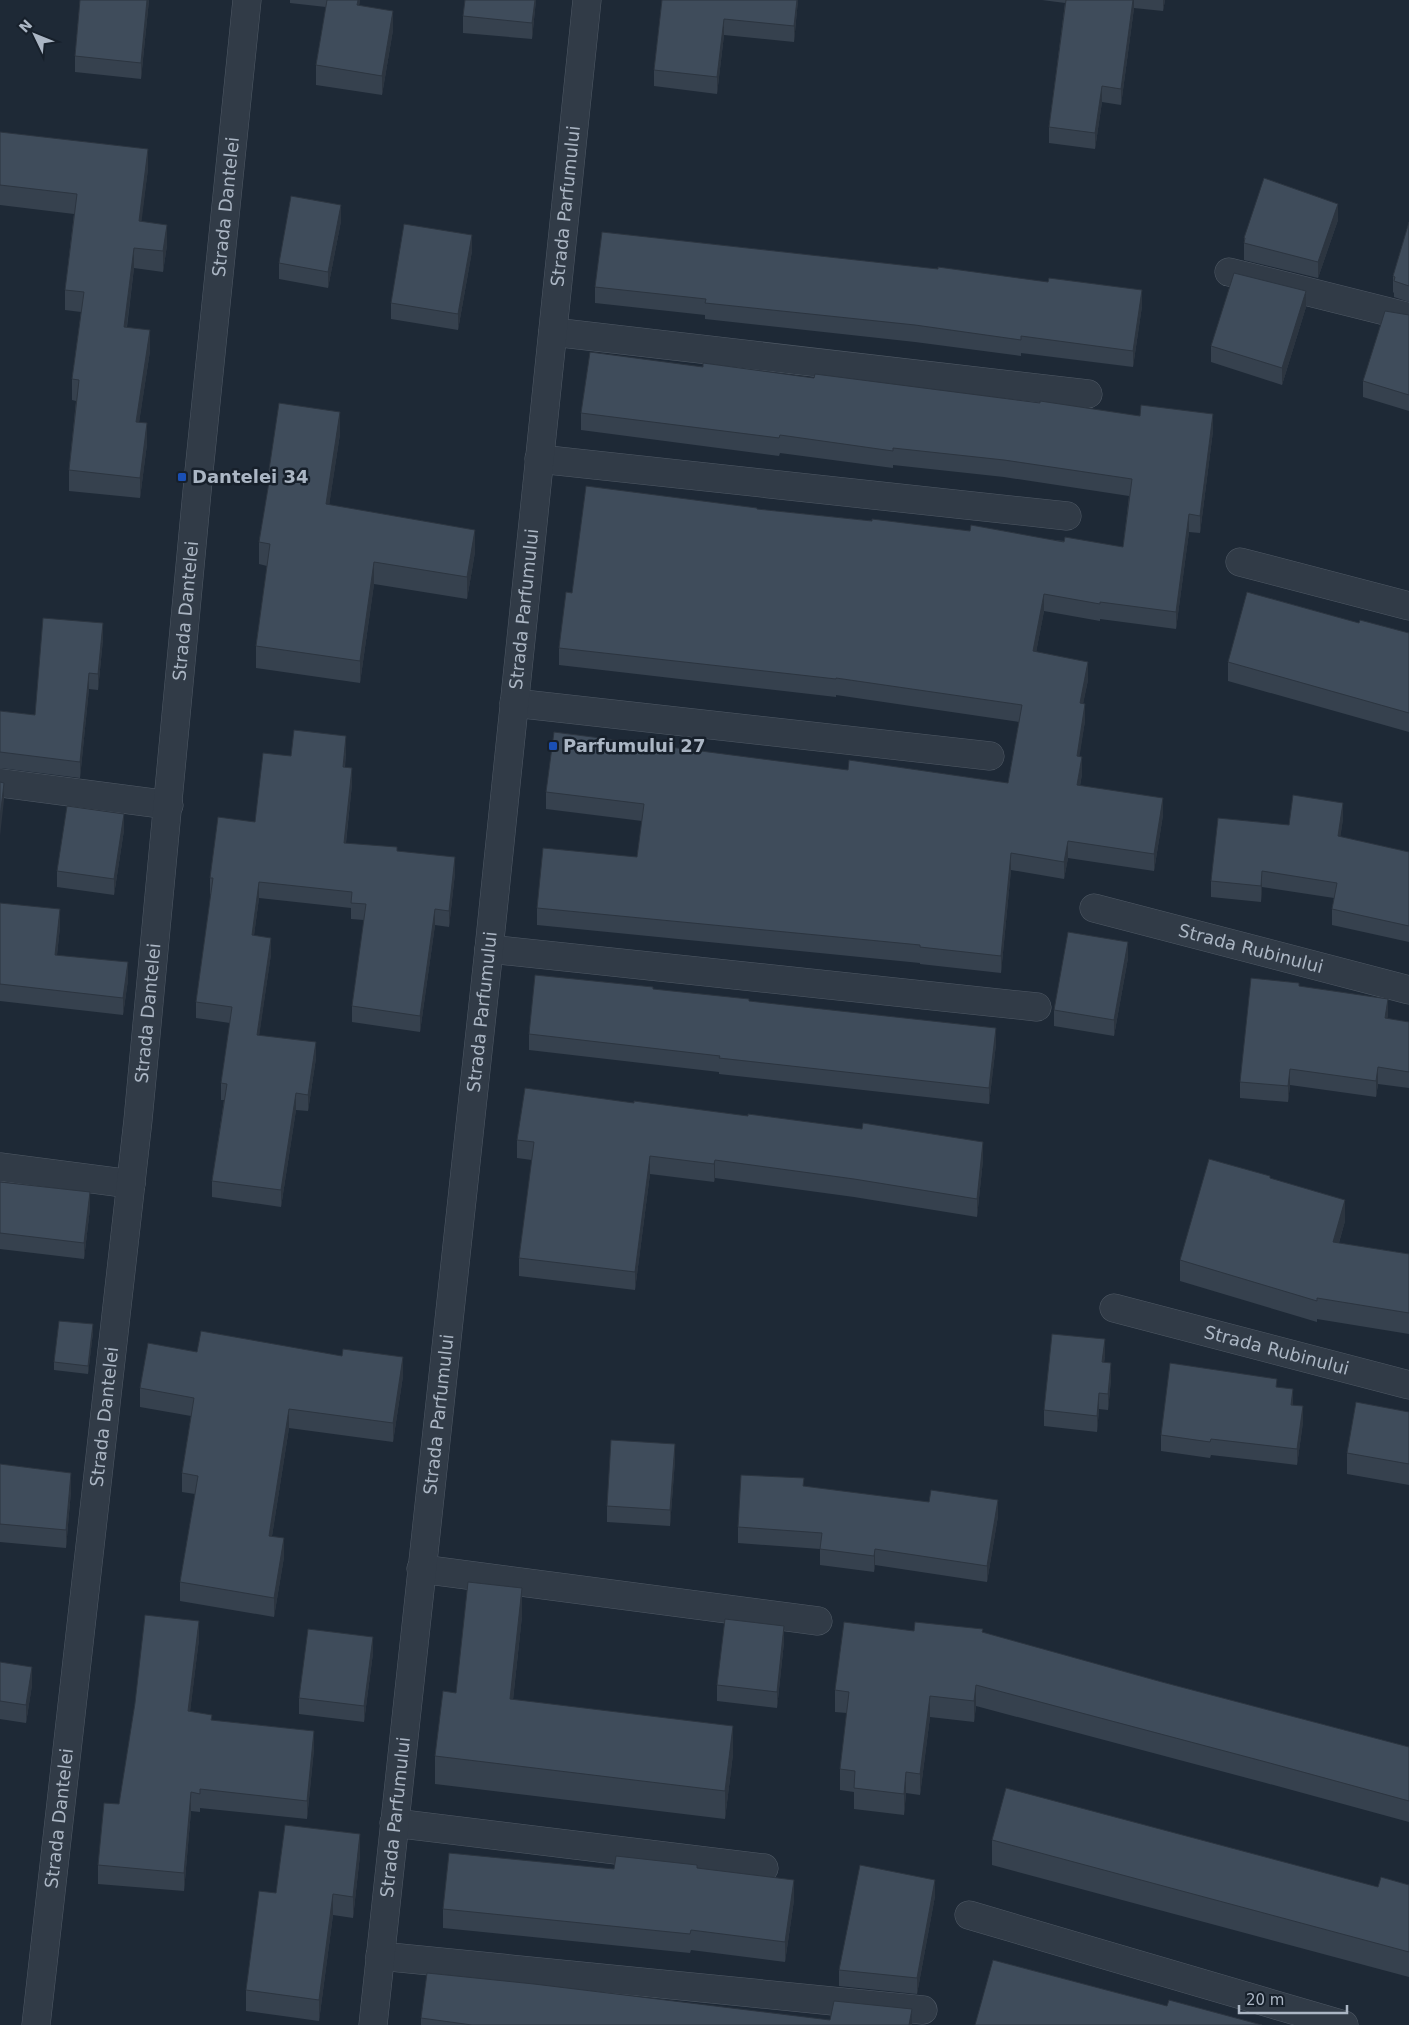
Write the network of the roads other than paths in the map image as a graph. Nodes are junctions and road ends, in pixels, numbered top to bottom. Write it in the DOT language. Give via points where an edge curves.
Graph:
graph roads {
  1 [pos="247,0"];
  2 [pos="587,0"];
  3 [pos="1229,272"];
  4 [pos="1409,317"];
  5 [pos="553,332"];
  6 [pos="1088,394"];
  7 [pos="539,459"];
  8 [pos="1067,516"];
  9 [pos="1240,562"];
  10 [pos="1409,606"];
  11 [pos="514,702"];
  12 [pos="990,756"];
  13 [pos="0,784"];
  14 [pos="169,805"];
  15 [pos="1094,908"];
  16 [pos="489,949"];
  17 [pos="1409,990"];
  18 [pos="1036,1007"];
  19 [pos="0,1167"];
  20 [pos="131,1184"];
  21 [pos="1114,1308"];
  22 [pos="1409,1385"];
  23 [pos="421,1569"];
  24 [pos="818,1621"];
  25 [pos="394,1823"];
  26 [pos="764,1868"];
  27 [pos="969,1915"];
  28 [pos="380,1956"];
  29 [pos="923,2010"];
  30 [pos="36,2025"];
  31 [pos="373,2025"];
  32 [pos="1344,2025"];
  1 -- 14 [label="street, Strada Dantelei"];
  2 -- 5 [label="street, Strada Parfumului"];
  3 -- 4 [label="street"];
  5 -- 6 [label="street"];
  5 -- 7 [label="street, Strada Parfumului"];
  7 -- 8 [label="street"];
  7 -- 11 [label="street, Strada Parfumului"];
  9 -- 10 [label="street"];
  11 -- 12 [label="street"];
  11 -- 16 [label="street, Strada Parfumului"];
  13 -- 14 [label="street"];
  14 -- 20 [label="street, Strada Dantelei"];
  15 -- 17 [label="street, Strada Rubinului"];
  16 -- 18 [label="street"];
  16 -- 23 [label="street, Strada Parfumului"];
  19 -- 20 [label="street"];
  20 -- 30 [label="street, Strada Dantelei"];
  21 -- 22 [label="street, Strada Rubinului"];
  23 -- 24 [label="street"];
  23 -- 25 [label="street, Strada Parfumului"];
  25 -- 26 [label="street"];
  25 -- 28 [label="street, Strada Parfumului"];
  27 -- 32 [label="street"];
  28 -- 29 [label="street"];
  28 -- 31 [label="street, Strada Parfumului"];
}
